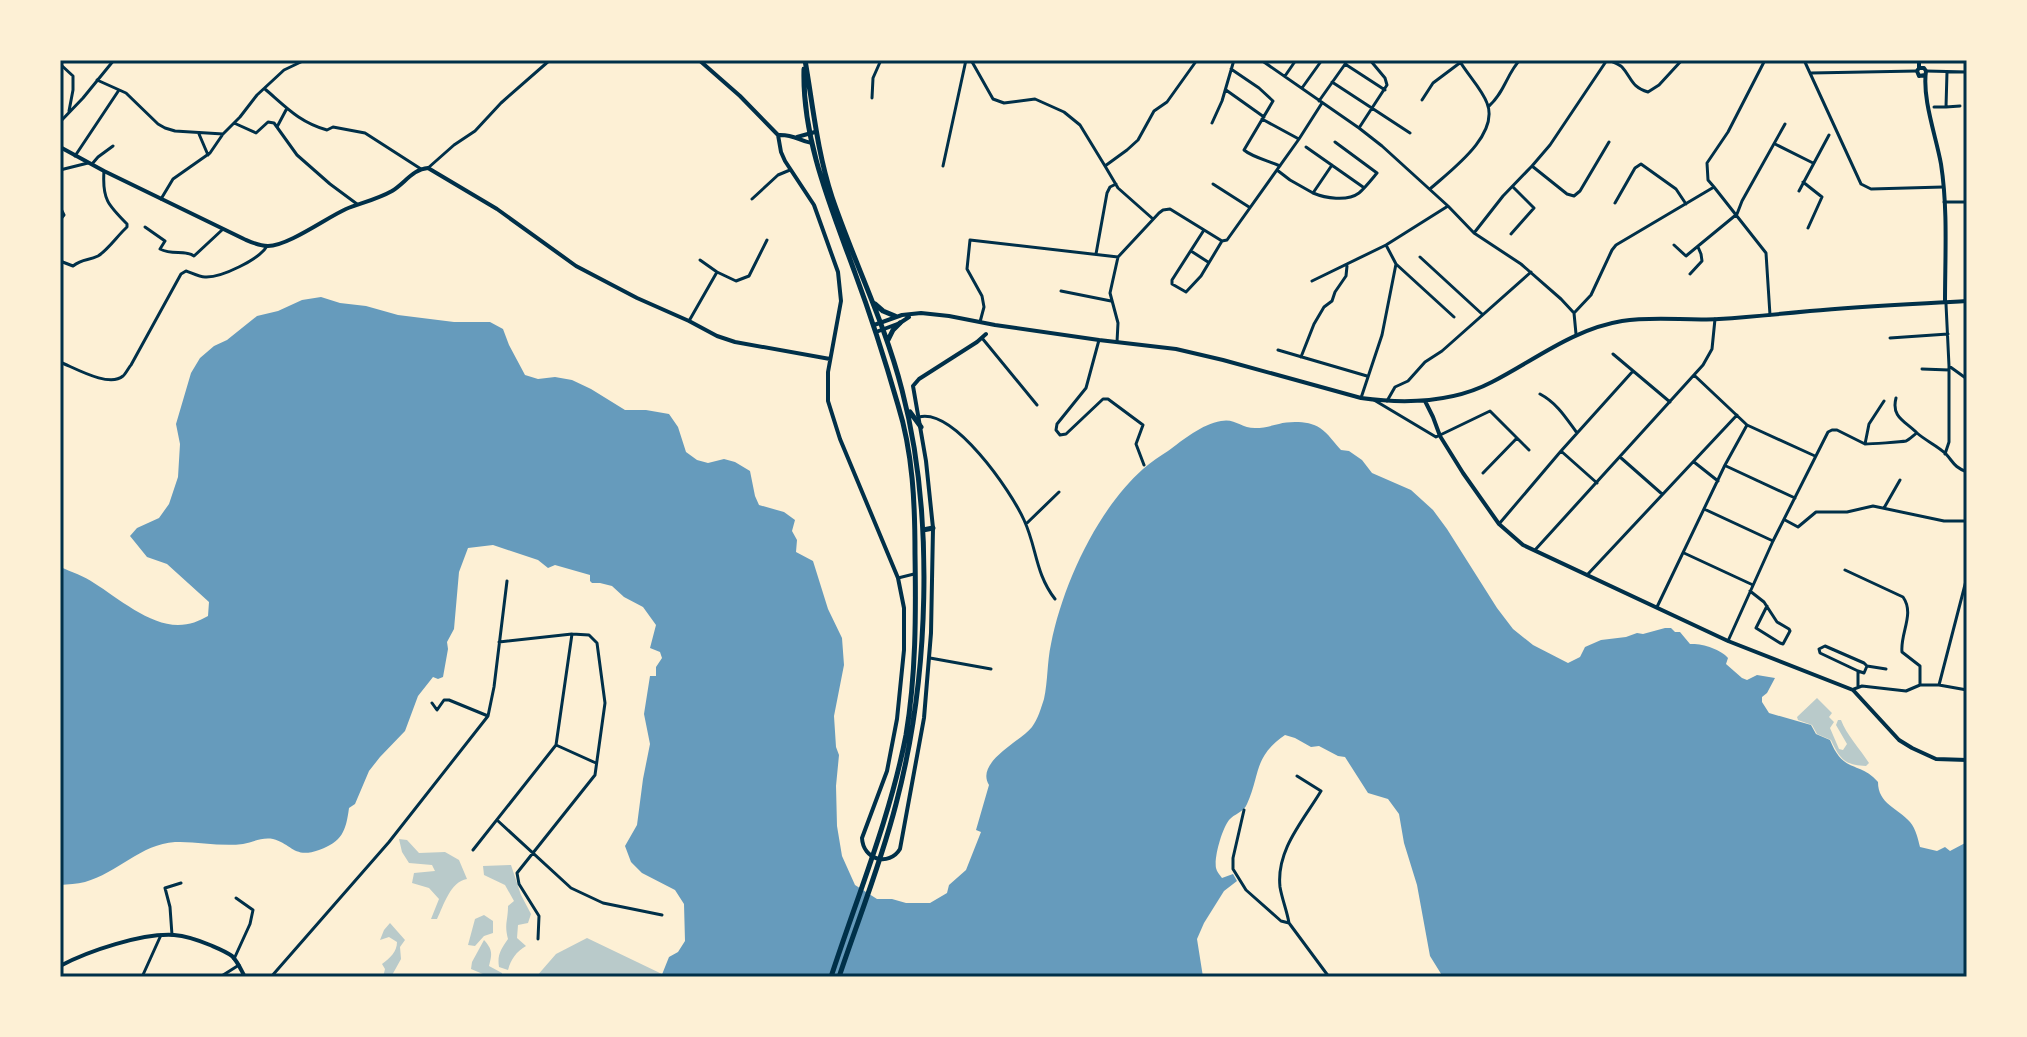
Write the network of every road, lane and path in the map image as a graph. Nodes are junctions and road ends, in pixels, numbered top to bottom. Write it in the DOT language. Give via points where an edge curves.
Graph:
graph roads {
  1 [pos="114,60"];
  2 [pos="305,60"];
  3 [pos="550,60"];
  4 [pos="699,60"];
  5 [pos="805,60"];
  6 [pos="881,60"];
  7 [pos="969,60"];
  8 [pos="1197,60"];
  9 [pos="1234,60"];
  10 [pos="1261,60"];
  11 [pos="1296,60"];
  12 [pos="1322,60"];
  13 [pos="1370,60"];
  14 [pos="1520,60"];
  15 [pos="1608,60"];
  16 [pos="1682,60"];
  17 [pos="1765,60"];
  18 [pos="1804,60"];
  19 [pos="1920,60"];
  20 [pos="1460,61"];
  21 [pos="1346,62"];
  22 [pos="60,64"];
  23 [pos="1231,69"];
  24 [pos="1922,72"];
  25 [pos="1947,72"];
  26 [pos="1967,72"];
  27 [pos="1811,73"];
  28 [pos="1285,76"];
  29 [pos="97,80"];
  30 [pos="1332,82"];
  31 [pos="1302,88"];
  32 [pos="265,89"];
  33 [pos="119,90"];
  34 [pos="1226,90"];
  35 [pos="1385,90"];
  36 [pos="872,98"];
  37 [pos="1422,100"];
  38 [pos="1320,102"];
  39 [pos="1488,106"];
  40 [pos="1960,106"];
  41 [pos="1934,107"];
  42 [pos="1946,107"];
  43 [pos="1372,108"];
  44 [pos="286,110"];
  45 [pos="69,111"];
  46 [pos="1263,118"];
  47 [pos="60,122"];
  48 [pos="234,123"];
  49 [pos="1212,123"];
  50 [pos="1785,124"];
  51 [pos="277,127"];
  52 [pos="1359,128"];
  53 [pos="813,132"];
  54 [pos="1410,133"];
  55 [pos="199,134"];
  56 [pos="223,134"];
  57 [pos="778,135"];
  58 [pos="1829,135"];
  59 [pos="797,137"];
  60 [pos="1299,139"];
  61 [pos="1335,142"];
  62 [pos="1609,142"];
  63 [pos="815,143"];
  64 [pos="1775,144"];
  65 [pos="113,146"];
  66 [pos="60,147"];
  67 [pos="1306,147"];
  68 [pos="208,155"];
  69 [pos="75,156"];
  70 [pos="1813,163"];
  71 [pos="90,164"];
  72 [pos="1332,165"];
  73 [pos="943,166"];
  74 [pos="1105,166"];
  75 [pos="1532,166"];
  76 [pos="428,168"];
  77 [pos="1279,168"];
  78 [pos="421,169"];
  79 [pos="60,170"];
  80 [pos="790,170"];
  81 [pos="104,171"];
  82 [pos="1803,182"];
  83 [pos="1116,184"];
  84 [pos="1213,184"];
  85 [pos="1512,186"];
  86 [pos="1363,187"];
  87 [pos="1714,187"];
  88 [pos="1943,187"];
  89 [pos="1430,189"];
  90 [pos="1799,191"];
  91 [pos="1313,193"];
  92 [pos="161,199"];
  93 [pos="752,199"];
  94 [pos="1944,202"];
  95 [pos="1967,202"];
  96 [pos="1615,203"];
  97 [pos="1686,204"];
  98 [pos="358,205"];
  99 [pos="1448,206"];
  100 [pos="60,207"];
  101 [pos="1249,207"];
  102 [pos="1737,214"];
  103 [pos="1153,219"];
  104 [pos="60,220"];
  105 [pos="145,227"];
  106 [pos="1808,228"];
  107 [pos="223,229"];
  108 [pos="1204,230"];
  109 [pos="1474,233"];
  110 [pos="1511,234"];
  111 [pos="767,240"];
  112 [pos="1222,241"];
  113 [pos="1386,245"];
  114 [pos="1674,245"];
  115 [pos="267,246"];
  116 [pos="1698,247"];
  117 [pos="1191,251"];
  118 [pos="1096,254"];
  119 [pos="1118,257"];
  120 [pos="1420,257"];
  121 [pos="700,260"];
  122 [pos="60,261"];
  123 [pos="1209,263"];
  124 [pos="1346,264"];
  125 [pos="1396,264"];
  126 [pos="717,272"];
  127 [pos="1531,272"];
  128 [pos="1690,274"];
  129 [pos="1312,281"];
  130 [pos="1061,291"];
  131 [pos="1111,301"];
  132 [pos="1967,301"];
  133 [pos="1945,302"];
  134 [pos="875,304"];
  135 [pos="1574,313"];
  136 [pos="1482,314"];
  137 [pos="911,315"];
  138 [pos="1770,315"];
  139 [pos="895,316"];
  140 [pos="1454,317"];
  141 [pos="1715,319"];
  142 [pos="689,321"];
  143 [pos="980,322"];
  144 [pos="900,323"];
  145 [pos="987,324"];
  146 [pos="995,325"];
  147 [pos="883,326"];
  148 [pos="875,328"];
  149 [pos="1576,334"];
  150 [pos="1948,334"];
  151 [pos="984,336"];
  152 [pos="1890,338"];
  153 [pos="888,340"];
  154 [pos="1099,340"];
  155 [pos="1117,342"];
  156 [pos="1278,350"];
  157 [pos="1613,354"];
  158 [pos="1301,357"];
  159 [pos="830,359"];
  160 [pos="60,362"];
  161 [pos="1949,368"];
  162 [pos="1922,369"];
  163 [pos="1633,371"];
  164 [pos="1694,375"];
  165 [pos="1368,376"];
  166 [pos="1967,379"];
  167 [pos="1540,394"];
  168 [pos="1361,398"];
  169 [pos="1896,398"];
  170 [pos="1441,399"];
  171 [pos="1374,400"];
  172 [pos="1387,401"];
  173 [pos="1424,401"];
  174 [pos="1884,401"];
  175 [pos="1670,402"];
  176 [pos="1037,405"];
  177 [pos="907,408"];
  178 [pos="1737,415"];
  179 [pos="919,417"];
  180 [pos="1433,417"];
  181 [pos="1747,425"];
  182 [pos="921,427"];
  183 [pos="1577,433"];
  184 [pos="1917,433"];
  185 [pos="1440,436"];
  186 [pos="1517,438"];
  187 [pos="1865,444"];
  188 [pos="1529,450"];
  189 [pos="1561,451"];
  190 [pos="1945,454"];
  191 [pos="1620,456"];
  192 [pos="1815,456"];
  193 [pos="1694,462"];
  194 [pos="1144,465"];
  195 [pos="1725,465"];
  196 [pos="1967,472"];
  197 [pos="1483,473"];
  198 [pos="1900,480"];
  199 [pos="1718,481"];
  200 [pos="1597,483"];
  201 [pos="1059,492"];
  202 [pos="1662,494"];
  203 [pos="1795,498"];
  204 [pos="1884,508"];
  205 [pos="1704,509"];
  206 [pos="1785,520"];
  207 [pos="1967,521"];
  208 [pos="1026,524"];
  209 [pos="1499,524"];
  210 [pos="933,528"];
  211 [pos="923,530"];
  212 [pos="1773,541"];
  213 [pos="1535,550"];
  214 [pos="1683,553"];
  215 [pos="1845,570"];
  216 [pos="916,574"];
  217 [pos="1588,574"];
  218 [pos="1967,577"];
  219 [pos="898,578"];
  220 [pos="507,581"];
  221 [pos="1753,585"];
  222 [pos="1750,591"];
  223 [pos="1055,599"];
  224 [pos="1767,606"];
  225 [pos="1657,607"];
  226 [pos="572,634"];
  227 [pos="1728,641"];
  228 [pos="499,642"];
  229 [pos="930,658"];
  230 [pos="1867,666"];
  231 [pos="991,669"];
  232 [pos="1886,669"];
  233 [pos="1858,671"];
  234 [pos="1920,685"];
  235 [pos="1939,685"];
  236 [pos="1856,688"];
  237 [pos="1967,690"];
  238 [pos="432,703"];
  239 [pos="488,716"];
  240 [pos="556,745"];
  241 [pos="1967,760"];
  242 [pos="597,763"];
  243 [pos="1297,776"];
  244 [pos="1244,810"];
  245 [pos="497,820"];
  246 [pos="880,848"];
  247 [pos="473,850"];
  248 [pos="533,852"];
  249 [pos="181,883"];
  250 [pos="236,898"];
  251 [pos="662,915"];
  252 [pos="1289,923"];
  253 [pos="161,935"];
  254 [pos="172,935"];
  255 [pos="538,939"];
  256 [pos="234,959"];
  257 [pos="239,965"];
  258 [pos="60,966"];
  259 [pos="142,977"];
  260 [pos="220,977"];
  261 [pos="245,977"];
  262 [pos="271,977"];
  263 [pos="831,977"];
  264 [pos="839,977"];
  265 [pos="1329,977"];
  1 -- 29 [label="street"];
  2 -- 32 [label="street" via="284,70"];
  3 -- 76 [label="street"];
  4 -- 57 [label="main road"];
  5 -- 53 [label="highway"];
  6 -- 36 [label="street"];
  7 -- 73 [label="street"];
  7 -- 74 [label="street" via="993,99 1038,100 1064,112 1080,125"];
  8 -- 74 [label="street" via="1167,102 1150,116 1138,140"];
  9 -- 23 [label="street"];
  10 -- 28 [label="street"];
  11 -- 28 [label="street"];
  12 -- 31 [label="street"];
  13 -- 35 [label="street" via="1385,78"];
  14 -- 39 [label="street"];
  15 -- 16 [label="street" via="1648,92"];
  15 -- 75 [label="street"];
  17 -- 87 [label="street" via="1707,163"];
  18 -- 27 [label="street"];
  19 -- 24 [label="main road"];
  20 -- 37 [label="street"];
  20 -- 39 [label="street"];
  21 -- 30 [label="street"];
  21 -- 35 [label="street"];
  22 -- 45 [label="street" via="73,76"];
  23 -- 34 [label="street"];
  23 -- 46 [label="street" via="1272,99"];
  24 -- 25 [label="street"];
  24 -- 27 [label="street"];
  24 -- 88 [label="main road"];
  25 -- 26 [label="street"];
  25 -- 42 [label="street"];
  27 -- 88 [label="street" via="1864,186"];
  28 -- 31 [label="street"];
  29 -- 33 [label="street"];
  29 -- 45 [label="street"];
  30 -- 38 [label="street"];
  30 -- 43 [label="street"];
  31 -- 38 [label="street"];
  32 -- 44 [label="street"];
  32 -- 48 [label="street"];
  33 -- 55 [label="street" via="161,126"];
  33 -- 69 [label="street"];
  34 -- 46 [label="street"];
  34 -- 49 [label="street"];
  35 -- 43 [label="street"];
  38 -- 52 [label="street"];
  38 -- 60 [label="street"];
  39 -- 89 [label="street" via="1485,132"];
  40 -- 42 [label="street"];
  41 -- 42 [label="street"];
  43 -- 52 [label="street"];
  43 -- 54 [label="street"];
  44 -- 51 [label="street"];
  44 -- 78 [label="street" via="327,130 363,132"];
  45 -- 47 [label="street"];
  46 -- 60 [label="street"];
  46 -- 77 [label="street" via="1244,150"];
  48 -- 51 [label="street" via="256,133 270,121"];
  48 -- 56 [label="street"];
  50 -- 64 [label="street"];
  51 -- 98 [label="street" via="297,155"];
  52 -- 89 [label="street"];
  53 -- 59 [label="main road"];
  53 -- 63 [label="highway"];
  55 -- 56 [label="street"];
  55 -- 68 [label="street"];
  56 -- 68 [label="street"];
  57 -- 59 [label="main road"];
  57 -- 80 [label="main road"];
  58 -- 70 [label="street"];
  59 -- 63 [label="main road"];
  60 -- 77 [label="street"];
  61 -- 86 [label="street" via="1376,171"];
  62 -- 75 [label="street" via="1574,196"];
  63 -- 134 [label="highway"];
  63 -- 148 [label="highway" via="832,212"];
  64 -- 70 [label="street"];
  64 -- 102 [label="street"];
  65 -- 71 [label="street"];
  66 -- 69 [label="main road"];
  67 -- 72 [label="street"];
  68 -- 92 [label="street" via="175,177"];
  69 -- 71 [label="main road"];
  70 -- 82 [label="street"];
  71 -- 79 [label="street"];
  71 -- 81 [label="main road"];
  72 -- 86 [label="street"];
  72 -- 91 [label="street"];
  74 -- 83 [label="street"];
  75 -- 85 [label="street"];
  76 -- 78 [label="main road"];
  76 -- 142 [label="main road" via="576,266"];
  77 -- 91 [label="street"];
  77 -- 101 [label="street"];
  78 -- 98 [label="main road" via="393,190"];
  80 -- 93 [label="street"];
  80 -- 159 [label="main road" via="814,205 838,272 841,301"];
  81 -- 92 [label="main road"];
  81 -- 122 [label="street" via="103,192 127,227 95,257 73,266"];
  82 -- 90 [label="street"];
  82 -- 106 [label="street" via="1822,197"];
  83 -- 103 [label="street"];
  83 -- 118 [label="street" via="1107,193"];
  84 -- 101 [label="street"];
  85 -- 109 [label="street"];
  85 -- 110 [label="street" via="1534,209"];
  86 -- 91 [label="street" via="1357,195 1345,197"];
  87 -- 97 [label="street"];
  87 -- 102 [label="street"];
  88 -- 94 [label="main road"];
  89 -- 99 [label="street"];
  92 -- 107 [label="main road"];
  94 -- 95 [label="street"];
  94 -- 133 [label="main road"];
  96 -- 97 [label="street" via="1641,164 1670,184"];
  97 -- 135 [label="street" via="1616,245 1591,295"];
  98 -- 115 [label="main road"];
  99 -- 109 [label="street"];
  99 -- 113 [label="street"];
  100 -- 104 [label="street"];
  101 -- 112 [label="street"];
  102 -- 116 [label="street"];
  102 -- 138 [label="street" via="1766,253"];
  103 -- 108 [label="street" via="1170,209"];
  103 -- 119 [label="street"];
  105 -- 107 [label="street" via="165,241 160,249 193,256"];
  107 -- 115 [label="main road"];
  108 -- 112 [label="street"];
  108 -- 117 [label="street"];
  109 -- 127 [label="street"];
  111 -- 126 [label="street" via="749,276 736,281"];
  112 -- 123 [label="street"];
  113 -- 124 [label="street"];
  113 -- 125 [label="street"];
  114 -- 116 [label="street" via="1686,256"];
  115 -- 160 [label="street" via="227,272 205,277 181,274 122,377 102,379"];
  116 -- 128 [label="street" via="1702,261"];
  117 -- 123 [label="street"];
  117 -- 123 [label="street" via="1172,280 1174,285 1189,292"];
  118 -- 119 [label="street"];
  118 -- 143 [label="street" via="970,240 967,269 982,296"];
  119 -- 131 [label="street"];
  120 -- 136 [label="street"];
  121 -- 126 [label="street"];
  124 -- 129 [label="street"];
  124 -- 158 [label="street" via="1346,276 1314,324"];
  125 -- 140 [label="street"];
  125 -- 165 [label="street"];
  126 -- 142 [label="street"];
  127 -- 135 [label="street"];
  127 -- 136 [label="street"];
  130 -- 131 [label="street"];
  131 -- 155 [label="street"];
  132 -- 133 [label="main road"];
  133 -- 138 [label="main road"];
  133 -- 150 [label="street"];
  134 -- 139 [label="highway"];
  134 -- 147 [label="highway"];
  135 -- 149 [label="street"];
  136 -- 172 [label="street" via="1395,387"];
  137 -- 139 [label="main road"];
  137 -- 143 [label="main road"];
  137 -- 144 [label="main road"];
  138 -- 141 [label="main road"];
  139 -- 147 [label="main road"];
  141 -- 149 [label="main road" via="1623,321"];
  141 -- 164 [label="street" via="1712,349"];
  142 -- 159 [label="main road" via="735,342"];
  143 -- 145 [label="main road"];
  144 -- 147 [label="main road"];
  144 -- 153 [label="highway"];
  145 -- 146 [label="main road"];
  145 -- 151 [label="street"];
  146 -- 151 [label="street"];
  146 -- 154 [label="main road"];
  147 -- 148 [label="main road"];
  147 -- 153 [label="highway"];
  148 -- 216 [label="highway" via="906,435"];
  149 -- 170 [label="main road" via="1489,384"];
  150 -- 152 [label="street"];
  150 -- 161 [label="street"];
  151 -- 176 [label="street"];
  151 -- 179 [label="main road" via="916,382"];
  153 -- 177 [label="highway"];
  154 -- 155 [label="main road"];
  154 -- 194 [label="street" via="1086,388 1056,430 1066,434 1108,399 1143,425 1136,444"];
  155 -- 168 [label="main road" via="1208,356"];
  156 -- 158 [label="street"];
  157 -- 163 [label="street"];
  158 -- 165 [label="street"];
  159 -- 219 [label="main road" via="832,416"];
  161 -- 162 [label="street"];
  161 -- 166 [label="street"];
  161 -- 190 [label="street"];
  163 -- 175 [label="street"];
  163 -- 183 [label="street"];
  164 -- 175 [label="street"];
  164 -- 178 [label="street"];
  165 -- 168 [label="street"];
  167 -- 183 [label="street" via="1556,405"];
  168 -- 171 [label="main road"];
  169 -- 184 [label="street" via="1896,414"];
  170 -- 173 [label="main road"];
  170 -- 180 [label="main road"];
  171 -- 172 [label="main road"];
  171 -- 185 [label="street" via="1429,435"];
  172 -- 173 [label="main road"];
  173 -- 180 [label="main road"];
  174 -- 187 [label="street" via="1869,424"];
  175 -- 191 [label="street"];
  177 -- 182 [label="highway"];
  177 -- 211 [label="highway"];
  178 -- 181 [label="street"];
  178 -- 193 [label="street"];
  179 -- 182 [label="main road"];
  179 -- 208 [label="street" via="938,418 959,432"];
  180 -- 185 [label="main road"];
  181 -- 192 [label="street"];
  181 -- 195 [label="street"];
  182 -- 210 [label="main road"];
  183 -- 189 [label="street"];
  184 -- 187 [label="street" via="1908,441"];
  184 -- 190 [label="street"];
  185 -- 186 [label="street" via="1490,411"];
  185 -- 209 [label="main road"];
  186 -- 188 [label="street"];
  186 -- 197 [label="street"];
  187 -- 192 [label="street" via="1832,430"];
  189 -- 200 [label="street"];
  189 -- 209 [label="street"];
  190 -- 196 [label="street"];
  191 -- 200 [label="street"];
  191 -- 202 [label="street"];
  192 -- 203 [label="street"];
  193 -- 199 [label="street"];
  193 -- 202 [label="street"];
  195 -- 199 [label="street"];
  195 -- 203 [label="street"];
  198 -- 204 [label="street"];
  199 -- 205 [label="street"];
  200 -- 213 [label="street"];
  201 -- 208 [label="street"];
  202 -- 217 [label="street"];
  203 -- 206 [label="street"];
  204 -- 206 [label="street" via="1816,512 1798,527"];
  204 -- 207 [label="street"];
  205 -- 212 [label="street"];
  205 -- 214 [label="street"];
  206 -- 212 [label="street"];
  208 -- 223 [label="street"];
  209 -- 213 [label="main road"];
  210 -- 211 [label="highway"];
  210 -- 229 [label="main road"];
  211 -- 246 [label="highway" via="914,722"];
  212 -- 221 [label="street"];
  213 -- 217 [label="main road"];
  214 -- 221 [label="street"];
  214 -- 225 [label="street"];
  215 -- 234 [label="street" via="1897,592 1908,604 1901,646 1920,666"];
  216 -- 219 [label="street"];
  216 -- 246 [label="highway" via="907,726"];
  217 -- 225 [label="main road"];
  218 -- 235 [label="street"];
  219 -- 229 [label="main road" via="905,638 887,771 862,841 871,856 890,859 900,849"];
  220 -- 228 [label="street"];
  221 -- 222 [label="street"];
  222 -- 224 [label="street"];
  222 -- 227 [label="street"];
  224 -- 224 [label="street" via="1790,631 1783,644 1756,628"];
  225 -- 227 [label="main road"];
  226 -- 228 [label="street"];
  226 -- 240 [label="street"];
  226 -- 242 [label="street" via="589,635 597,643 605,703"];
  227 -- 236 [label="main road"];
  228 -- 239 [label="street"];
  229 -- 231 [label="street"];
  230 -- 232 [label="street"];
  230 -- 233 [label="street" via="1864,673"];
  230 -- 233 [label="street" via="1825,646 1819,649"];
  233 -- 236 [label="street"];
  234 -- 235 [label="street"];
  234 -- 236 [label="street" via="1906,691"];
  235 -- 237 [label="street"];
  236 -- 241 [label="main road" via="1899,740 1936,759"];
  238 -- 239 [label="street" via="437,710 449,700"];
  239 -- 262 [label="street" via="389,842"];
  240 -- 242 [label="street"];
  240 -- 245 [label="street"];
  242 -- 248 [label="street" via="593,778"];
  243 -- 252 [label="street" via="1321,791 1283,856 1280,884"];
  244 -- 252 [label="street" via="1233,869 1246,890"];
  245 -- 247 [label="street"];
  245 -- 248 [label="street"];
  246 -- 263 [label="highway"];
  246 -- 264 [label="highway"];
  248 -- 251 [label="street" via="575,890 603,903"];
  248 -- 255 [label="street" via="517,873 539,916"];
  249 -- 254 [label="street" via="165,888"];
  250 -- 256 [label="street" via="253,910"];
  252 -- 265 [label="street"];
  253 -- 254 [label="main road"];
  253 -- 258 [label="main road" via="91,952"];
  253 -- 259 [label="street"];
  254 -- 256 [label="main road" via="204,942"];
  256 -- 257 [label="main road"];
  257 -- 260 [label="street"];
  257 -- 261 [label="main road"];
}
